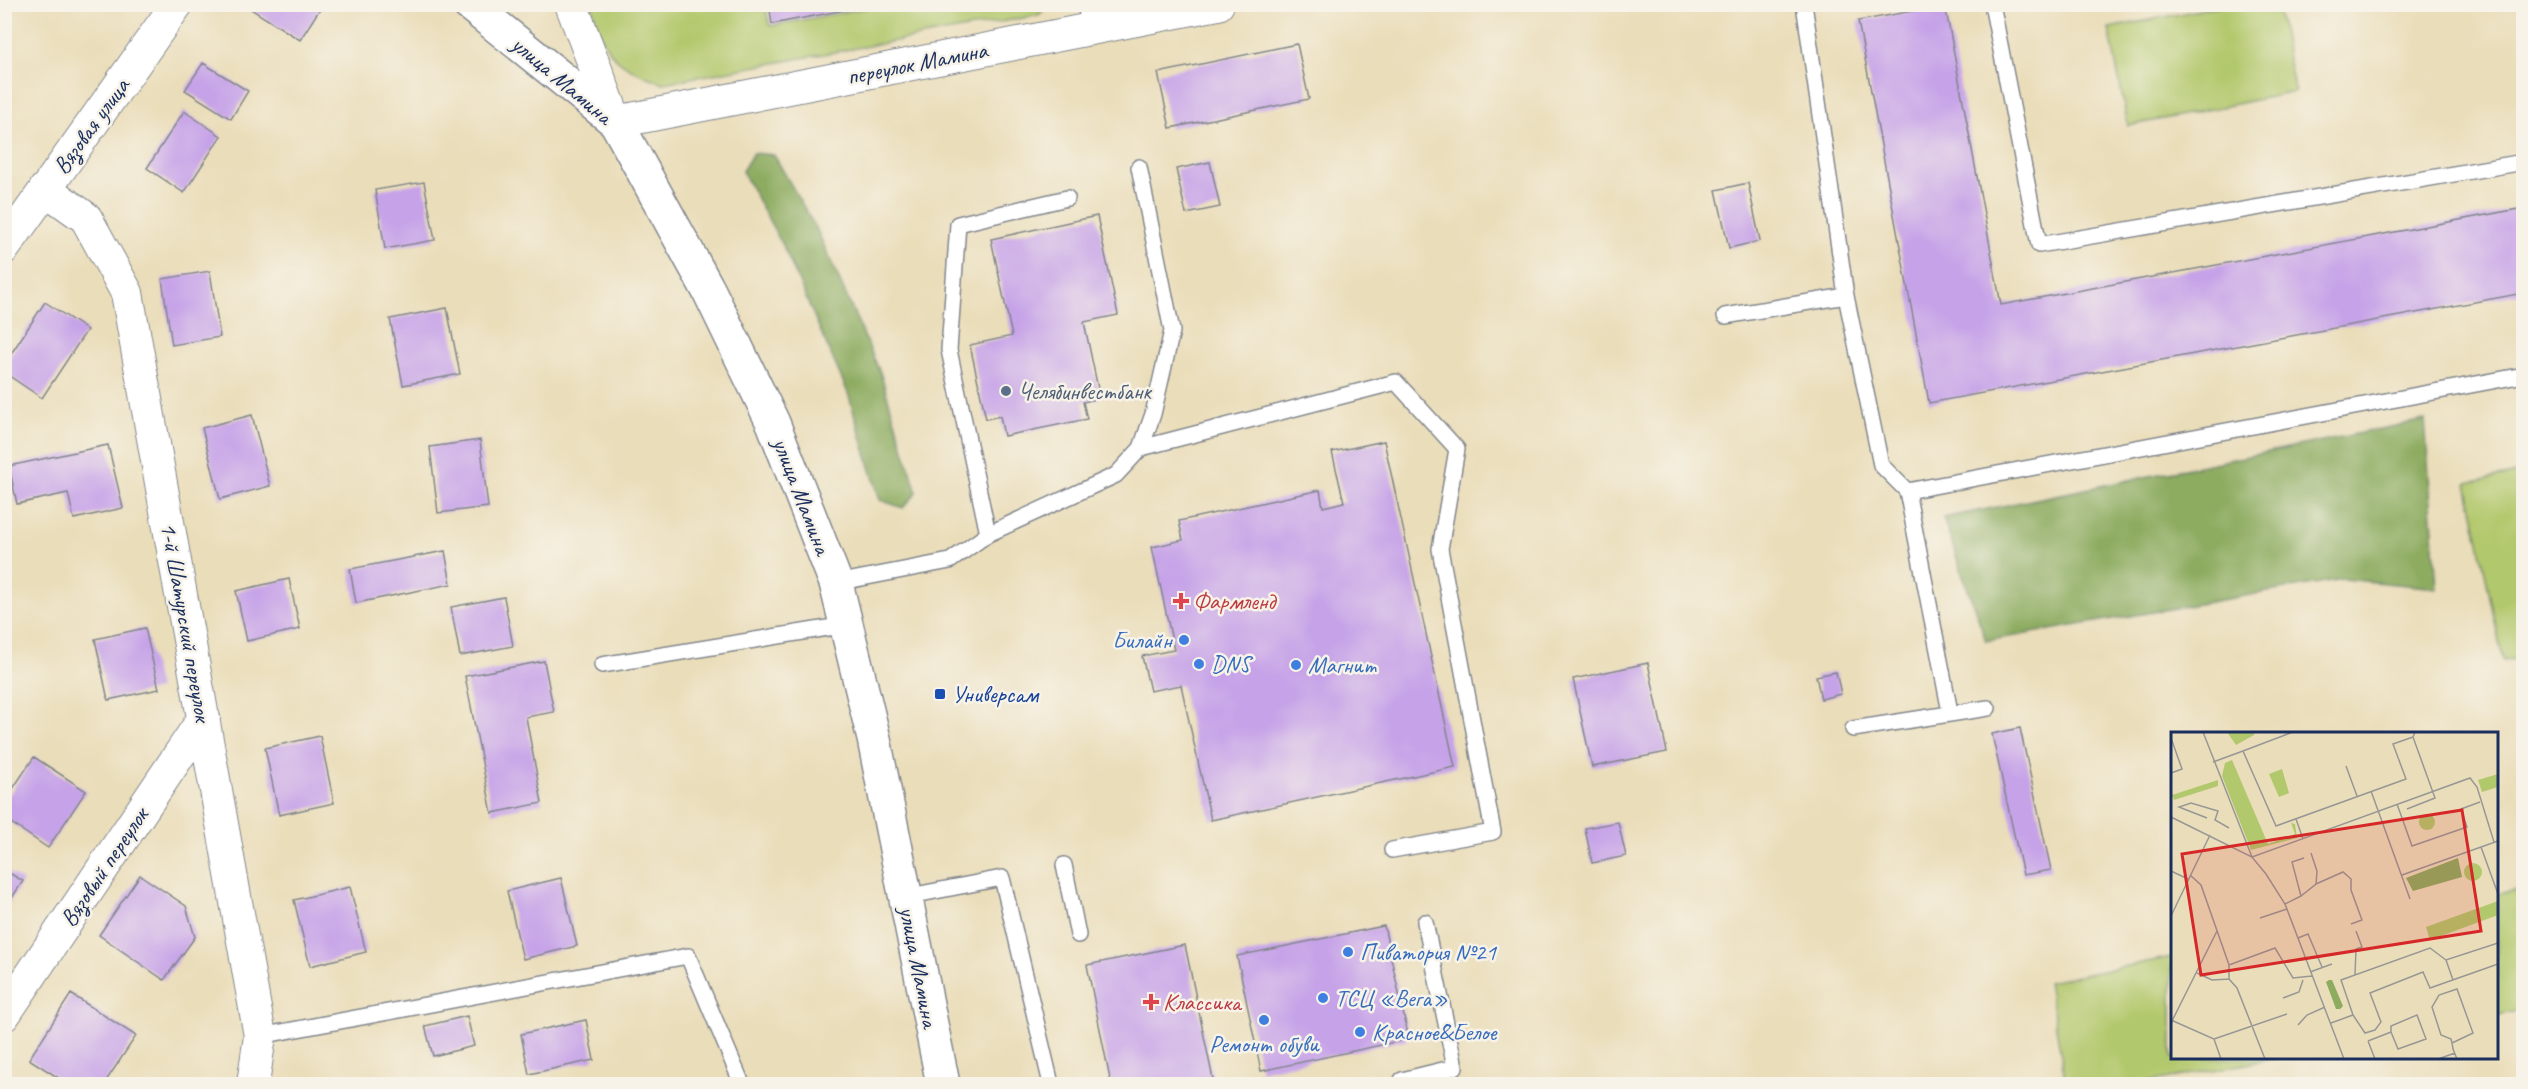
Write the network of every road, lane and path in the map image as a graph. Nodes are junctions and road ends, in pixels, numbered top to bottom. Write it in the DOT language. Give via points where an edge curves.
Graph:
graph roads {
  1 [pos="177,4"];
  2 [pos="469,4"];
  3 [pos="571,4"];
  4 [pos="1218,4"];
  5 [pos="1804,4"];
  6 [pos="1992,4"];
  7 [pos="2522,4"];
  8 [pos="2523,14"];
  9 [pos="1088,17"];
  10 [pos="616,123"];
  11 [pos="2523,162"];
  12 [pos="1139,166"];
  13 [pos="45,189"];
  14 [pos="1067,198"];
  15 [pos="9,230"];
  16 [pos="1846,296"];
  17 [pos="1725,316"];
  18 [pos="2523,375"];
  19 [pos="1141,448"];
  20 [pos="1907,491"];
  21 [pos="988,534"];
  22 [pos="836,583"];
  23 [pos="846,625"];
  24 [pos="602,665"];
  25 [pos="1988,708"];
  26 [pos="1950,712"];
  27 [pos="204,718"];
  28 [pos="1853,729"];
  29 [pos="1392,850"];
  30 [pos="1064,865"];
  31 [pos="905,897"];
  32 [pos="1425,922"];
  33 [pos="1078,935"];
  34 [pos="4,1015"];
  35 [pos="260,1036"];
  36 [pos="253,1084"];
  37 [pos="742,1084"];
  38 [pos="943,1084"];
  39 [pos="1051,1084"];
  40 [pos="1401,1084"];
  1 -- 13 [label="street, Вязовая улица"];
  2 -- 10 [label="main road, улица Мамина"];
  3 -- 10 [label="street"];
  4 -- 9 [label="street, переулок Мамина"];
  5 -- 16 [label="lane"];
  6 -- 11 [label="lane" via="2039,245"];
  7 -- 8 [label="lane"];
  9 -- 10 [label="street, переулок Мамина"];
  10 -- 22 [label="main road, улица Мамина" via="709,291 773,423"];
  12 -- 19 [label="lane" via="1172,332"];
  13 -- 15 [label="street, Вязовая улица"];
  13 -- 27 [label="street, 1-й Шатурский переулок" via="86,218 127,293"];
  14 -- 21 [label="lane" via="958,224 949,350"];
  16 -- 17 [label="lane"];
  16 -- 20 [label="lane" via="1881,465"];
  18 -- 20 [label="lane"];
  19 -- 21 [label="lane" via="1116,475"];
  19 -- 29 [label="lane" via="1396,382 1457,449 1440,549 1493,832"];
  20 -- 26 [label="lane"];
  21 -- 22 [label="lane" via="950,561"];
  22 -- 23 [label="main road, улица Мамина"];
  23 -- 24 [label="lane"];
  23 -- 31 [label="main road, улица Мамина" via="874,739"];
  25 -- 26 [label="lane"];
  26 -- 28 [label="lane"];
  27 -- 34 [label="street, Вязовый переулок"];
  27 -- 35 [label="street, 1-й Шатурский переулок"];
  30 -- 33 [label="lane"];
  31 -- 38 [label="main road, улица Мамина"];
  31 -- 39 [label="lane" via="1002,878"];
  32 -- 40 [label="lane" via="1455,1067 1402,1080"];
  35 -- 36 [label="street, 1-й Шатурский переулок"];
  35 -- 37 [label="lane" via="688,956"];
}
